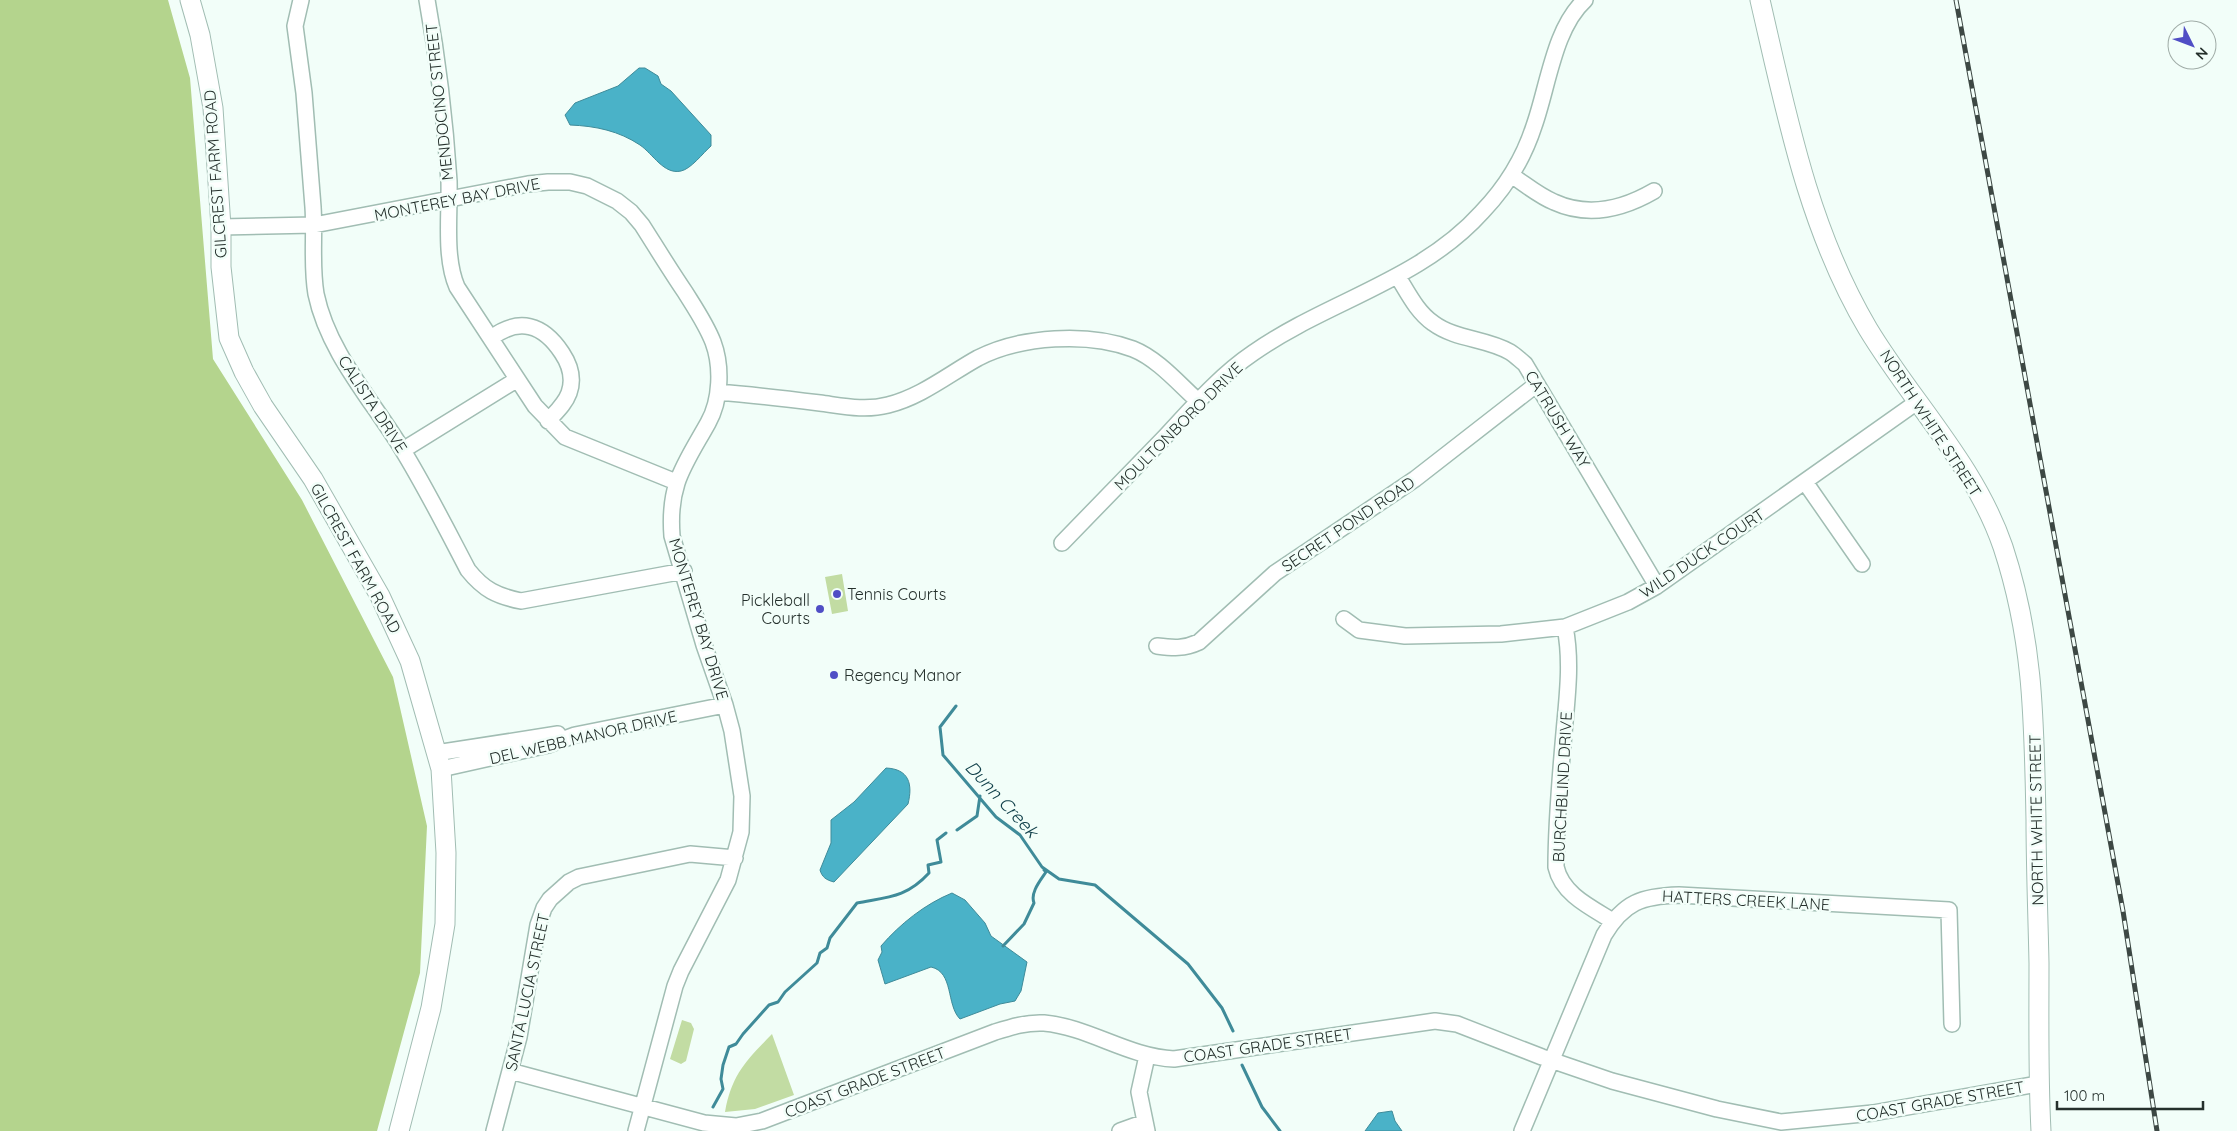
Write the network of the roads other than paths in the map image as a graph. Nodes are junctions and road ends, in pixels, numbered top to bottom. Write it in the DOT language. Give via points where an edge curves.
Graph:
graph roads {
  1 [pos="190,0"];
  2 [pos="301,0"];
  3 [pos="427,0"];
  4 [pos="1585,0"];
  5 [pos="1760,0"];
  6 [pos="1511,175"];
  7 [pos="1654,191"];
  8 [pos="449,200"];
  9 [pos="314,225"];
  10 [pos="221,227"];
  11 [pos="1398,277"];
  12 [pos="491,338"];
  13 [pos="516,380"];
  14 [pos="1537,384"];
  15 [pos="719,392"];
  16 [pos="1198,401"];
  17 [pos="1917,402"];
  18 [pos="548,420"];
  19 [pos="403,450"];
  20 [pos="676,482"];
  21 [pos="1805,482"];
  22 [pos="1062,543"];
  23 [pos="1862,564"];
  24 [pos="684,571"];
  25 [pos="1657,586"];
  26 [pos="1344,619"];
  27 [pos="1565,627"];
  28 [pos="1156,646"];
  29 [pos="725,705"];
  30 [pos="438,761"];
  31 [pos="735,858"];
  32 [pos="1613,921"];
  33 [pos="1952,1024"];
  34 [pos="1147,1056"];
  35 [pos="1552,1061"];
  36 [pos="510,1071"];
  37 [pos="2038,1084"];
  38 [pos="643,1106"];
  39 [pos="764,1126"];
  40 [pos="1146,1126"];
  41 [pos="399,1131"];
  42 [pos="494,1131"];
  43 [pos="636,1131"];
  44 [pos="1120,1131"];
  45 [pos="1522,1131"];
  46 [pos="2041,1131"];
  1 -- 10 [label="main road, GILCREST FARM ROAD" via="213,108"];
  2 -- 9 [label="street, CALISTA DRIVE" via="295,26 304,93"];
  3 -- 8 [label="street, MENDOCINO STREET" via="436,47"];
  4 -- 6 [label="street, MOULTONBORO DRIVE" via="1569,22 1556,50 1534,127"];
  5 -- 17 [label="main road, NORTH WHITE STREET" via="1806,187 1830,252 1868,329"];
  6 -- 7 [label="street" via="1553,202 1593,212 1631,204"];
  6 -- 11 [label="street, MOULTONBORO DRIVE" via="1484,211 1462,233"];
  8 -- 9 [label="street, MONTEREY BAY DRIVE"];
  8 -- 12 [label="street, MENDOCINO STREET" via="452,272 457,287"];
  8 -- 15 [label="street, MONTEREY BAY DRIVE" via="528,184 570,182 587,186 617,201 642,225 703,321 714,343 720,377"];
  9 -- 10 [label="street, MONTEREY BAY DRIVE"];
  9 -- 19 [label="street, CALISTA DRIVE" via="312,259 316,295 329,335"];
  10 -- 30 [label="main road, GILCREST FARM ROAD" via="221,267 229,338 263,406 313,479 380,596 410,662"];
  11 -- 14 [label="street, CATRUSH WAY" via="1418,309 1433,323 1451,333 1511,352 1525,364"];
  11 -- 16 [label="street, MOULTONBORO DRIVE" via="1301,322 1252,353"];
  12 -- 13 [label="street, MENDOCINO STREET"];
  12 -- 18 [label="street" via="511,327 527,326 543,331 555,342 568,364 571,385 566,399"];
  13 -- 18 [label="street, MENDOCINO STREET"];
  13 -- 19 [label="street"];
  14 -- 25 [label="street, CATRUSH WAY"];
  14 -- 28 [label="street, SECRET POND ROAD" via="1415,479 1275,573 1199,642 1174,649"];
  15 -- 16 [label="street" via="855,408 879,407 901,401 1002,348 1041,340 1085,339 1134,350 1155,363"];
  15 -- 20 [label="street, MONTEREY BAY DRIVE" via="710,421"];
  16 -- 22 [label="street, MOULTONBORO DRIVE"];
  17 -- 21 [label="street, WILD DUCK COURT"];
  17 -- 37 [label="main road, NORTH WHITE STREET" via="1968,474 1985,506 2002,544 2018,597 2028,648 2037,902"];
  18 -- 20 [label="street, MENDOCINO STREET" via="565,437"];
  19 -- 24 [label="street, CALISTA DRIVE" via="468,570 478,583 500,597 537,600"];
  20 -- 24 [label="street, MONTEREY BAY DRIVE" via="670,513 672,536"];
  21 -- 23 [label="street"];
  21 -- 25 [label="street, WILD DUCK COURT"];
  24 -- 29 [label="street, MONTEREY BAY DRIVE" via="704,645"];
  25 -- 27 [label="street, WILD DUCK COURT" via="1628,602"];
  26 -- 27 [label="street, WILD DUCK COURT" via="1359,630 1405,636 1502,634"];
  27 -- 32 [label="street, BURCHBLIND DRIVE" via="1569,644 1569,679 1556,866 1559,878 1576,898"];
  29 -- 30 [label="street, DEL WEBB MANOR DRIVE" via="575,735 534,737"];
  29 -- 31 [label="street, MONTEREY BAY DRIVE" via="742,796 741,832"];
  30 -- 41 [label="main road, GILCREST FARM ROAD" via="446,861 445,924 431,1008"];
  31 -- 36 [label="street, SANTA LUCIA STREET" via="690,854 591,873 559,890 544,908 538,925 526,1005"];
  31 -- 38 [label="street, MONTEREY BAY DRIVE" via="722,896 678,978"];
  32 -- 33 [label="street, HATTERS CREEK LANE" via="1637,901 1654,895 1949,910"];
  32 -- 35 [label="street, HATTERS CREEK LANE" via="1604,935"];
  34 -- 35 [label="street, COAST GRADE STREET" via="1184,1058 1435,1021 1457,1024"];
  34 -- 39 [label="street, COAST GRADE STREET" via="1062,1027 1044,1023 1022,1024"];
  34 -- 40 [label="street" via="1139,1092"];
  35 -- 37 [label="street, COAST GRADE STREET" via="1668,1097 1781,1122 1874,1113"];
  35 -- 45 [label="street, HATTERS CREEK LANE"];
  36 -- 38 [label="street, COAST GRADE STREET"];
  36 -- 42 [label="street, SANTA LUCIA STREET"];
  37 -- 46 [label="main road, NORTH WHITE STREET"];
  38 -- 39 [label="street, COAST GRADE STREET" via="704,1123"];
  38 -- 43 [label="street, MONTEREY BAY DRIVE"];
  40 -- 44 [label="street"];
}
